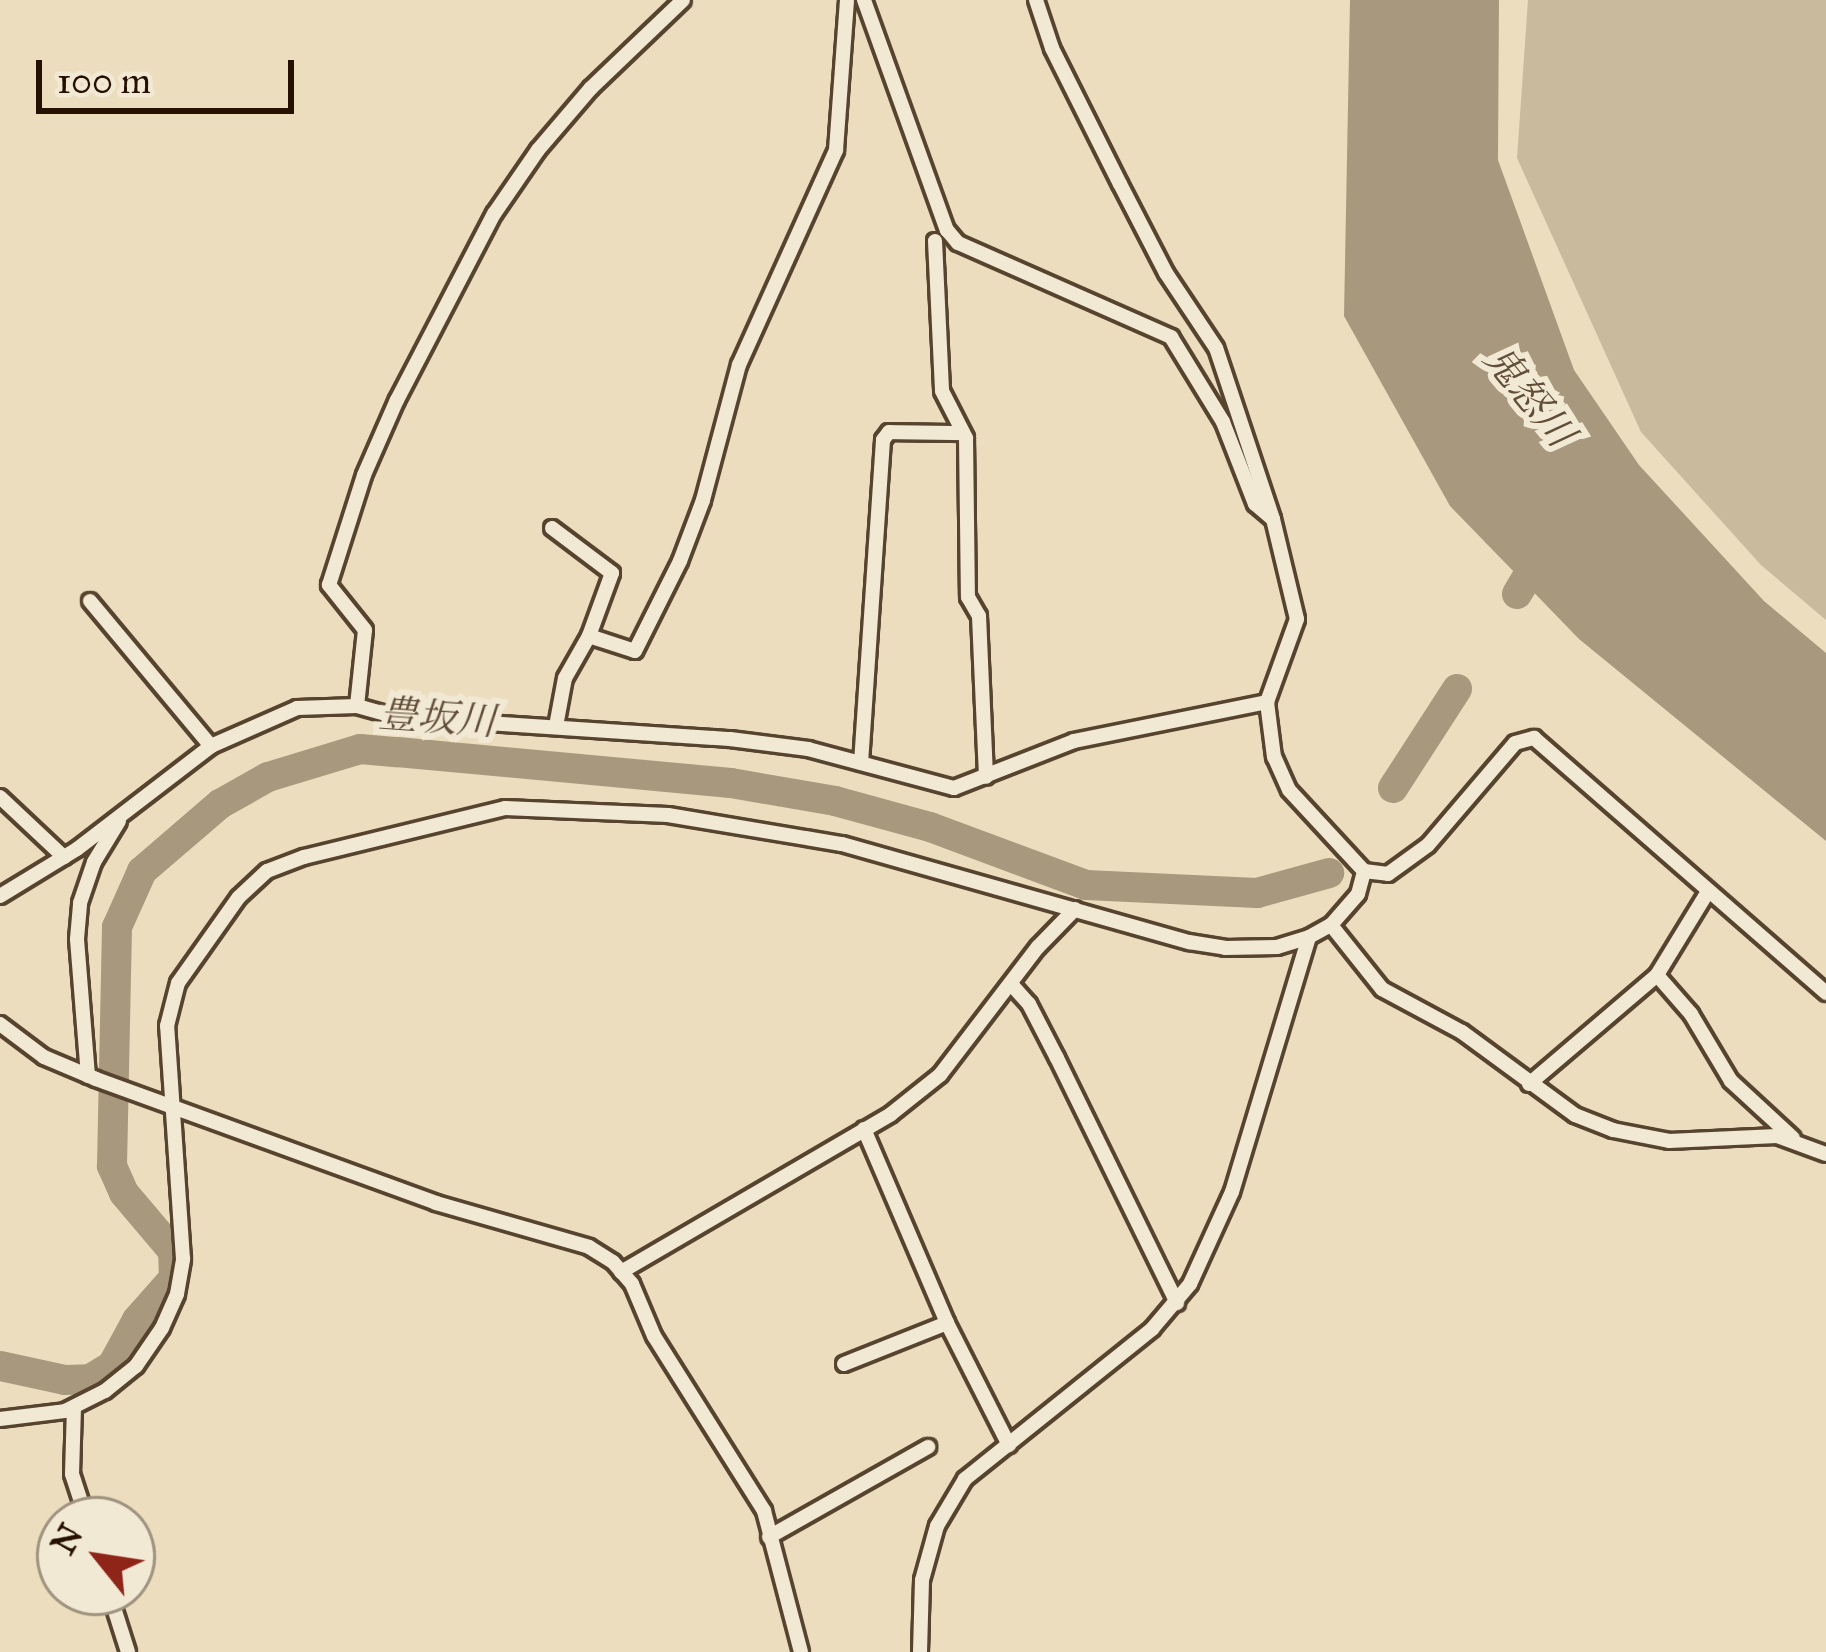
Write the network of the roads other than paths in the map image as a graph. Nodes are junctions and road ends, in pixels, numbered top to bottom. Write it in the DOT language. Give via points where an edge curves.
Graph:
graph roads {
  1 [pos="683,0"];
  2 [pos="847,0"];
  3 [pos="864,0"];
  4 [pos="1036,0"];
  5 [pos="935,241"];
  6 [pos="963,433"];
  7 [pos="1273,519"];
  8 [pos="552,528"];
  9 [pos="89,601"];
  10 [pos="590,636"];
  11 [pos="1267,702"];
  12 [pos="357,706"];
  13 [pos="556,726"];
  14 [pos="211,746"];
  15 [pos="860,763"];
  16 [pos="986,777"];
  17 [pos="0,797"];
  18 [pos="125,812"];
  19 [pos="64,856"];
  20 [pos="1359,865"];
  21 [pos="1707,893"];
  22 [pos="0,896"];
  23 [pos="1075,909"];
  24 [pos="1330,926"];
  25 [pos="1309,937"];
  26 [pos="1657,975"];
  27 [pos="1011,984"];
  28 [pos="1826,993"];
  29 [pos="0,1024"];
  30 [pos="92,1077"];
  31 [pos="1529,1084"];
  32 [pos="170,1106"];
  33 [pos="864,1129"];
  34 [pos="1797,1141"];
  35 [pos="1826,1154"];
  36 [pos="621,1272"];
  37 [pos="1177,1303"];
  38 [pos="947,1323"];
  39 [pos="844,1364"];
  40 [pos="74,1407"];
  41 [pos="0,1419"];
  42 [pos="1009,1444"];
  43 [pos="928,1447"];
  44 [pos="79,1496"];
  45 [pos="770,1537"];
  46 [pos="117,1616"];
  47 [pos="128,1652"];
  48 [pos="801,1652"];
  49 [pos="920,1652"];
  1 -- 12 [label="street" via="591,88 527,166 397,400 329,585 365,630"];
  2 -- 10 [label="street" via="836,150 739,365 680,561 634,651"];
  3 -- 7 [label="street" via="947,230 958,243 1172,338 1223,422 1255,504"];
  4 -- 7 [label="street" via="1052,48 1157,255 1216,348"];
  5 -- 6 [label="street" via="942,391"];
  6 -- 15 [label="street" via="889,432 883,440"];
  6 -- 16 [label="street"];
  7 -- 11 [label="street" via="1297,619"];
  8 -- 10 [label="street" via="612,573"];
  9 -- 14 [label="street"];
  10 -- 13 [label="street" via="565,678"];
  11 -- 16 [label="street" via="1074,741"];
  11 -- 20 [label="street" via="1274,757 1289,790"];
  12 -- 13 [label="street" via="397,717"];
  12 -- 14 [label="street" via="297,708"];
  13 -- 15 [label="street" via="730,739"];
  14 -- 18 [label="street"];
  15 -- 16 [label="street" via="954,788"];
  17 -- 19 [label="street"];
  18 -- 19 [label="street"];
  18 -- 30 [label="street" via="80,903 76,939"];
  19 -- 22 [label="street"];
  20 -- 21 [label="street" via="1388,874 1428,845 1525,737"];
  20 -- 24 [label="street" via="1358,894"];
  21 -- 26 [label="street"];
  21 -- 28 [label="street"];
  23 -- 25 [label="street" via="1226,948"];
  23 -- 27 [label="street"];
  23 -- 32 [label="street" via="760,827 505,808 304,857 267,872 238,897 178,983 167,1025"];
  24 -- 25 [label="street"];
  24 -- 31 [label="street" via="1382,989 1462,1033"];
  25 -- 37 [label="street" via="1232,1192"];
  26 -- 31 [label="street"];
  26 -- 34 [label="street" via="1731,1081"];
  27 -- 33 [label="street" via="940,1075"];
  27 -- 37 [label="street" via="1029,1004"];
  29 -- 30 [label="street" via="44,1057"];
  30 -- 32 [label="street"];
  31 -- 34 [label="street" via="1613,1130 1669,1141"];
  32 -- 36 [label="street" via="436,1203 589,1247"];
  32 -- 40 [label="street" via="185,1223 177,1294 136,1366"];
  33 -- 36 [label="street"];
  33 -- 38 [label="street"];
  34 -- 35 [label="street"];
  36 -- 45 [label="street" via="764,1511"];
  37 -- 42 [label="street"];
  38 -- 39 [label="street"];
  38 -- 42 [label="street"];
  40 -- 41 [label="street"];
  40 -- 44 [label="street"];
  42 -- 49 [label="street" via="965,1479 937,1526 922,1580"];
  43 -- 45 [label="street"];
  45 -- 48 [label="street"];
  46 -- 47 [label="street"];
}
